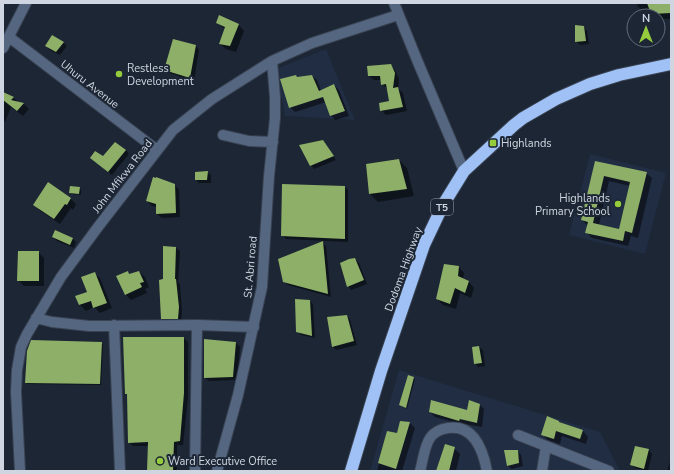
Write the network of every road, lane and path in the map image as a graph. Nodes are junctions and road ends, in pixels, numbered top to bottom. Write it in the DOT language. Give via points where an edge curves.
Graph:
graph roads {
  1 [pos="26,3"];
  2 [pos="394,3"];
  3 [pos="398,14"];
  4 [pos="9,37"];
  5 [pos="3,48"];
  6 [pos="272,61"];
  7 [pos="671,64"];
  8 [pos="223,135"];
  9 [pos="273,142"];
  10 [pos="157,150"];
  11 [pos="464,171"];
  12 [pos="36,318"];
  13 [pos="114,325"];
  14 [pos="197,325"];
  15 [pos="254,327"];
  16 [pos="518,435"];
  17 [pos="546,446"];
  18 [pos="20,471"];
  19 [pos="120,471"];
  20 [pos="195,471"];
  21 [pos="217,471"];
  22 [pos="350,471"];
  23 [pos="420,471"];
  24 [pos="487,471"];
  25 [pos="542,471"];
  26 [pos="609,471"];
  1 -- 4 [label="street"];
  2 -- 3 [label="street"];
  3 -- 6 [label="street, John Mfikwa Road" via="312,43"];
  3 -- 11 [label="street"];
  4 -- 5 [label="street"];
  4 -- 10 [label="street, Uhuru Avenue"];
  6 -- 9 [label="street, St. Abri road" via="275,97"];
  6 -- 10 [label="street, John Mfikwa Road" via="212,99 186,119"];
  7 -- 11 [label="highway, Dodoma Highway / T5" via="619,75 556,98 514,125"];
  8 -- 9 [label="street" via="249,141"];
  9 -- 15 [label="street, St. Abri road" via="262,287"];
  10 -- 12 [label="street, John Mfikwa Road" via="61,277"];
  11 -- 22 [label="highway, Dodoma Highway / T5" via="443,204 424,246"];
  12 -- 13 [label="street" via="89,326"];
  12 -- 18 [label="street, John Mfikwa Road" via="21,347 17,370"];
  13 -- 14 [label="street"];
  13 -- 19 [label="street"];
  14 -- 15 [label="street"];
  14 -- 20 [label="street"];
  15 -- 21 [label="street, St. Abri road"];
  16 -- 17 [label="street"];
  17 -- 25 [label="street"];
  17 -- 26 [label="street"];
  23 -- 24 [label="street" via="430,438 436,432 452,427 463,428 473,436"];
}
